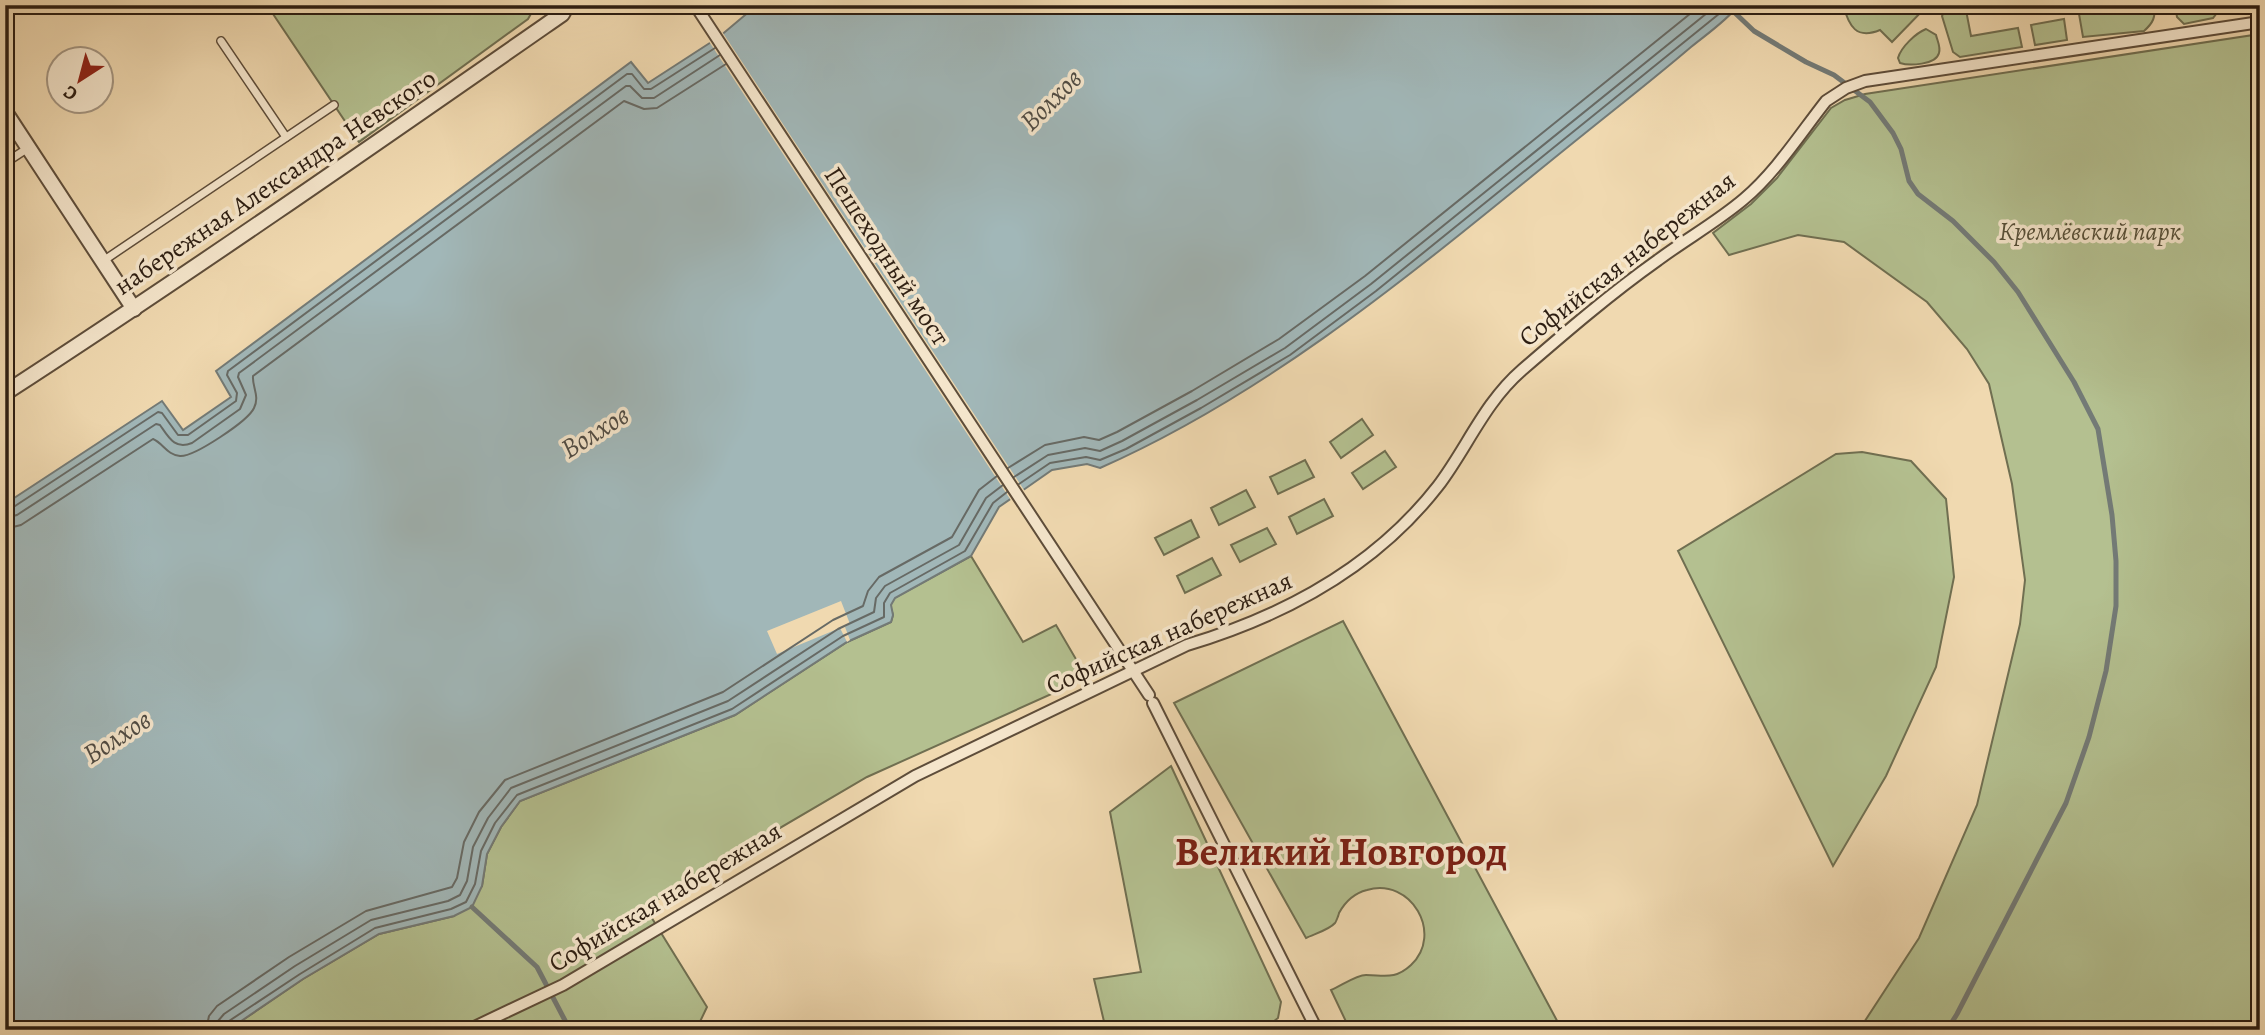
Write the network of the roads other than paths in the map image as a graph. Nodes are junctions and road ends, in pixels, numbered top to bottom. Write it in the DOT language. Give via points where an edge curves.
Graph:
graph roads {
  1 [pos="567,5"];
  2 [pos="695,5"];
  3 [pos="2260,22"];
  4 [pos="221,41"];
  5 [pos="334,105"];
  6 [pos="5,112"];
  7 [pos="286,137"];
  8 [pos="29,148"];
  9 [pos="5,163"];
  10 [pos="103,261"];
  11 [pos="134,309"];
  12 [pos="5,393"];
  13 [pos="1134,670"];
  14 [pos="468,1030"];
  15 [pos="1317,1030"];
  1 -- 11 [label="street, набережная Александра Невского" via="562,14"];
  2 -- 13 [label="street, Пешеходный мост"];
  3 -- 13 [label="street, Софийская набережная" via="1865,81 1846,88 1826,101 1746,197 1606,299 1518,373 1476,423 1440,484 1386,540 1339,577 1270,616 1187,645"];
  4 -- 7 [label="lane"];
  5 -- 7 [label="lane"];
  6 -- 8 [label="street"];
  7 -- 10 [label="lane"];
  8 -- 9 [label="lane"];
  8 -- 10 [label="street"];
  10 -- 11 [label="street"];
  11 -- 12 [label="street, набережная Александра Невского"];
  13 -- 14 [label="street, Софийская набережная" via="915,776 563,985"];
  13 -- 15 [label="street, Пешеходный мост"];
}
